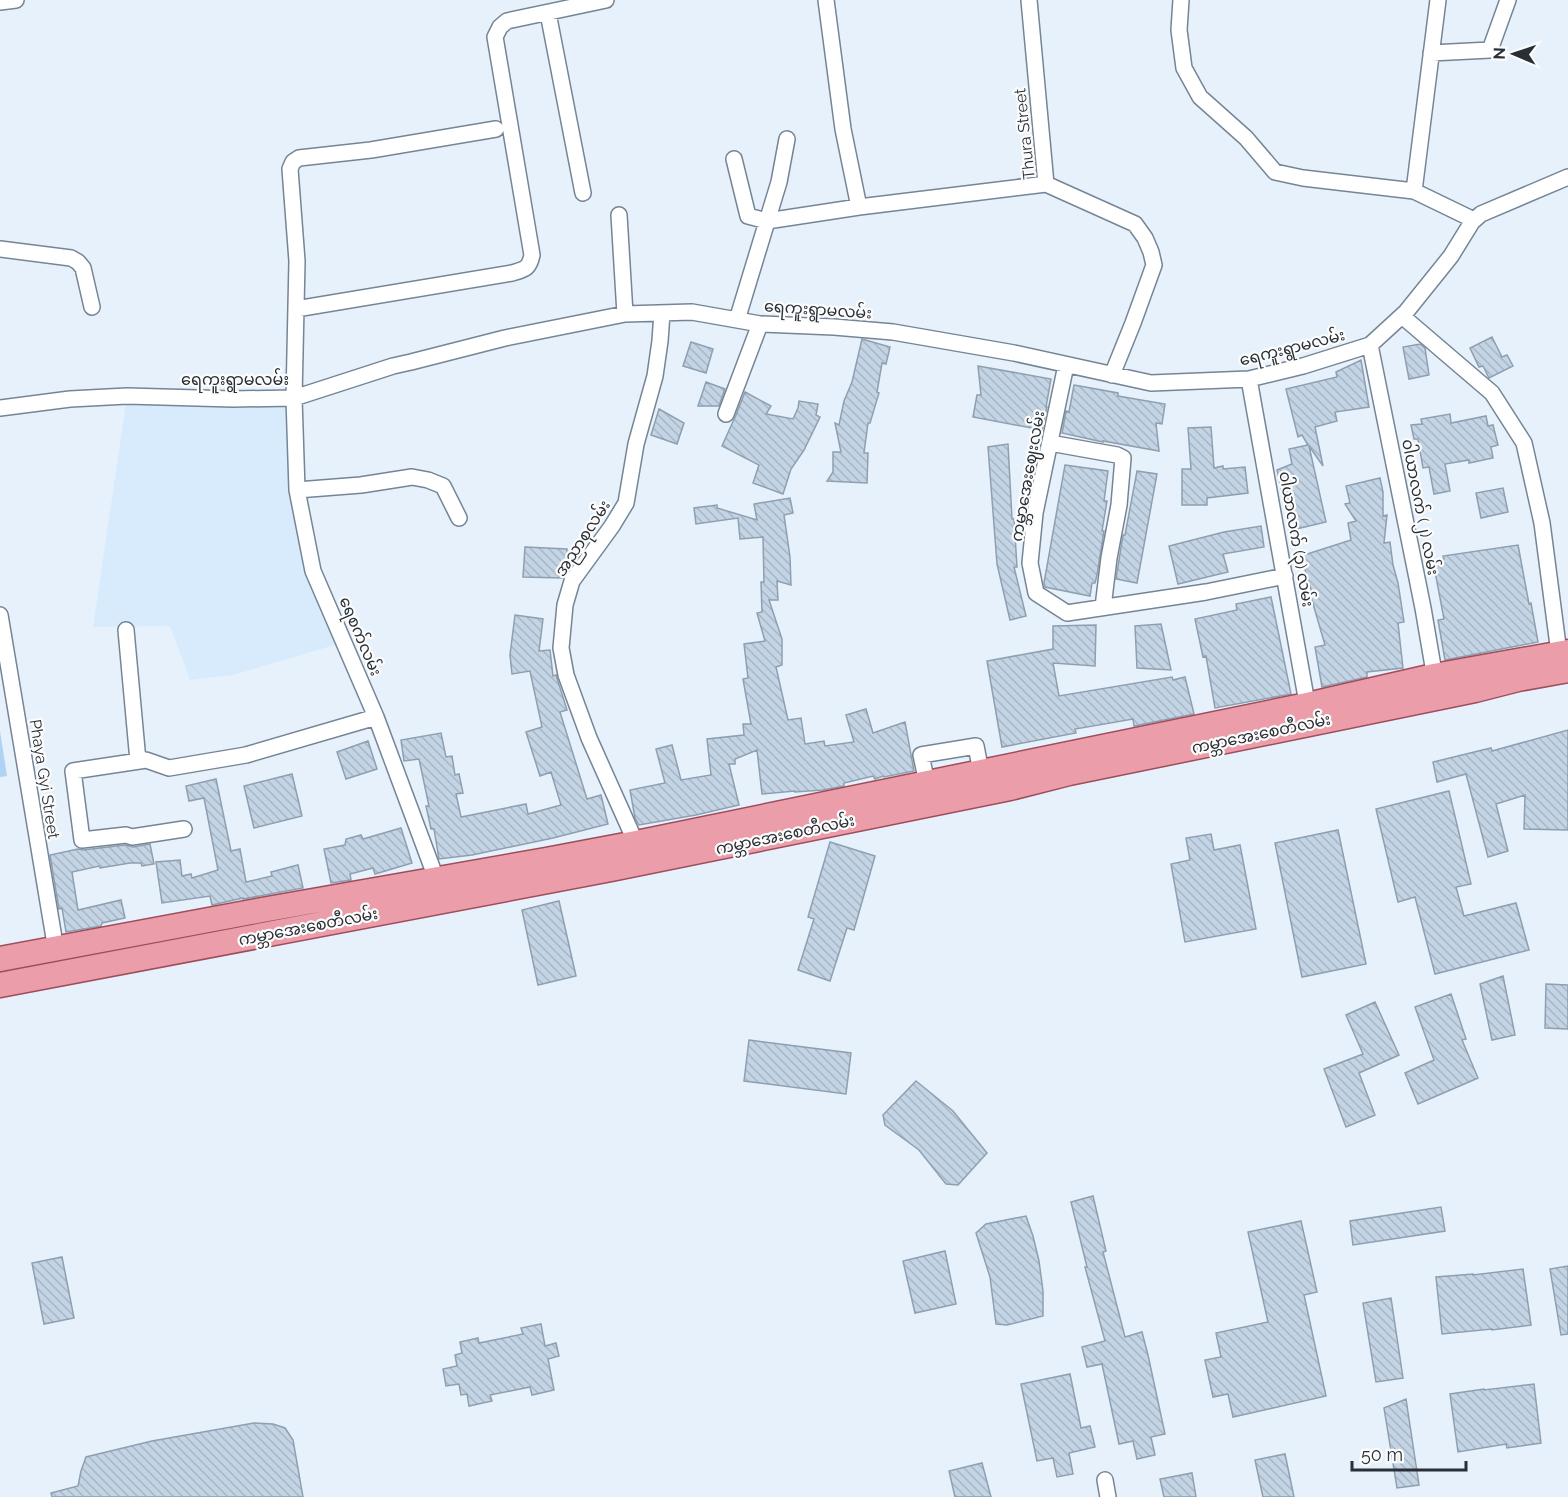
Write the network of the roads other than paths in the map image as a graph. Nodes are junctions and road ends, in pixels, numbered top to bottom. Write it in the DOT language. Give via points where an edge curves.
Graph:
graph roads {
  1 [pos="16,0"];
  2 [pos="606,0"];
  3 [pos="826,0"];
  4 [pos="1029,0"];
  5 [pos="1181,0"];
  6 [pos="1438,0"];
  7 [pos="1508,0"];
  8 [pos="0,2"];
  9 [pos="548,13"];
  10 [pos="1431,53"];
  11 [pos="496,129"];
  12 [pos="787,139"];
  13 [pos="734,159"];
  14 [pos="1568,177"];
  15 [pos="1046,184"];
  16 [pos="1414,191"];
  17 [pos="583,193"];
  18 [pos="859,207"];
  19 [pos="619,215"];
  20 [pos="1474,220"];
  21 [pos="767,221"];
  22 [pos="0,249"];
  23 [pos="92,307"];
  24 [pos="296,309"];
  25 [pos="662,313"];
  26 [pos="625,314"];
  27 [pos="1402,316"];
  28 [pos="737,320"];
  29 [pos="760,324"];
  30 [pos="1370,345"];
  31 [pos="1066,364"];
  32 [pos="1112,375"];
  33 [pos="1249,379"];
  34 [pos="294,398"];
  35 [pos="0,408"];
  36 [pos="726,414"];
  37 [pos="1050,442"];
  38 [pos="297,490"];
  39 [pos="459,518"];
  40 [pos="1285,576"];
  41 [pos="1103,607"];
  42 [pos="0,615"];
  43 [pos="126,630"];
  44 [pos="1565,659"];
  45 [pos="1437,686"];
  46 [pos="1309,714"];
  47 [pos="376,717"];
  48 [pos="138,761"];
  49 [pos="184,829"];
  50 [pos="636,843"];
  51 [pos="440,890"];
  52 [pos="262,910"];
  53 [pos="190,924"];
  54 [pos="266,934"];
  55 [pos="195,948"];
  56 [pos="56,950"];
  57 [pos="0,960"];
  58 [pos="0,985"];
  59 [pos="1105,1480"];
  60 [pos="1108,1497"];
  1 -- 8 [label="street"];
  2 -- 9 [label="street"];
  3 -- 18 [label="street" via="843,129"];
  4 -- 15 [label="street, Thura Street"];
  5 -- 16 [label="street" via="1179,30 1184,68 1200,97 1246,138 1275,172"];
  6 -- 10 [label="street"];
  7 -- 10 [label="street" via="1490,50"];
  9 -- 17 [label="street"];
  9 -- 24 [label="street" via="507,21 495,37 532,255 526,269"];
  10 -- 16 [label="street"];
  11 -- 24 [label="street, ရေစက်လမ်း" via="293,162 290,169"];
  12 -- 21 [label="street"];
  13 -- 21 [label="street" via="746,213 749,218"];
  14 -- 20 [label="street, ရေကူးရွာမလမ်း"];
  15 -- 18 [label="street"];
  15 -- 32 [label="street, Thura Street" via="1135,224 1151,252 1154,265"];
  16 -- 20 [label="street"];
  18 -- 21 [label="street"];
  19 -- 26 [label="street"];
  20 -- 27 [label="street, ရေကူးရွာမလမ်း" via="1451,256"];
  21 -- 28 [label="street"];
  22 -- 23 [label="street" via="78,262"];
  24 -- 34 [label="street, ရေစက်လမ်း"];
  25 -- 26 [label="street, ရေကူးရွာမလမ်း"];
  25 -- 28 [label="street, ရေကူးရွာမလမ်း" via="692,312"];
  25 -- 50 [label="street, အညာစုလမ်း" via="655,376 636,444 626,503 572,581 565,605 561,648 566,675 589,738"];
  26 -- 34 [label="street, ရေကူးရွာမလမ်း" via="393,366"];
  27 -- 30 [label="street, ရေကူးရွာမလမ်း"];
  27 -- 44 [label="street" via="1492,393 1524,443"];
  28 -- 29 [label="street, ရေကူးရွာမလမ်း"];
  29 -- 31 [label="street, ရေကူးရွာမလမ်း" via="893,332"];
  29 -- 36 [label="street"];
  30 -- 33 [label="street, ရေကူးရွာမလမ်း"];
  30 -- 45 [label="street, ဝါယာလက် (၂) လမ်း"];
  31 -- 32 [label="street, ရေကူးရွာမလမ်း"];
  31 -- 37 [label="street, ကမ္ဘာအေးဈေးလမ်း"];
  32 -- 33 [label="street, ရေကူးရွာမလမ်း" via="1151,383"];
  33 -- 40 [label="street, ဝါယာလက် (၃) လမ်း"];
  34 -- 35 [label="street, ရေကူးရွာမလမ်း" via="127,396"];
  34 -- 38 [label="street, ရေစက်လမ်း"];
  37 -- 41 [label="street" via="1123,458"];
  37 -- 41 [label="street, ကမ္ဘာအေးဈေးလမ်း" via="1035,513 1030,563 1035,593 1067,613"];
  38 -- 39 [label="street" via="412,477 443,486"];
  38 -- 47 [label="street, ရေစက်လမ်း" via="313,571"];
  40 -- 41 [label="street"];
  40 -- 46 [label="street, ဝါယာလက် (၃) လမ်း"];
  42 -- 56 [label="street, Phaya Gyi Street"];
  43 -- 48 [label="street"];
  44 -- 45 [label="main road, ကမ္ဘာအေးစေတီလမ်း"];
  45 -- 46 [label="main road, ကမ္ဘာအေးစေတီလမ်း"];
  46 -- 50 [label="main road, ကမ္ဘာအေးစေတီလမ်း" via="981,772"];
  46 -- 51 [label="main road, ကမ္ဘာအေးစေတီလမ်း" via="1010,788 622,867"];
  47 -- 48 [label="street" via="246,756 169,768"];
  47 -- 51 [label="street, ရေစက်လမ်း"];
  48 -- 49 [label="street" via="73,771 82,840"];
  50 -- 51 [label="main road, ကမ္ဘာအေးစေတီလမ်း"];
  51 -- 52 [label="main road, ကမ္ဘာအေးစေတီလမ်း"];
  51 -- 54 [label="main road, ကမ္ဘာအေးစေတီလမ်း"];
  52 -- 53 [label="main road, ကမ္ဘာအေးစေတီလမ်း"];
  52 -- 54 [label="main road"];
  53 -- 55 [label="main road"];
  53 -- 56 [label="main road, ကမ္ဘာအေးစေတီလမ်း"];
  54 -- 55 [label="main road, ကမ္ဘာအေးစေတီလမ်း"];
  55 -- 58 [label="main road, ကမ္ဘာအေးစေတီလမ်း"];
  56 -- 57 [label="main road, ကမ္ဘာအေးစေတီလမ်း"];
  59 -- 60 [label="street"];
}
